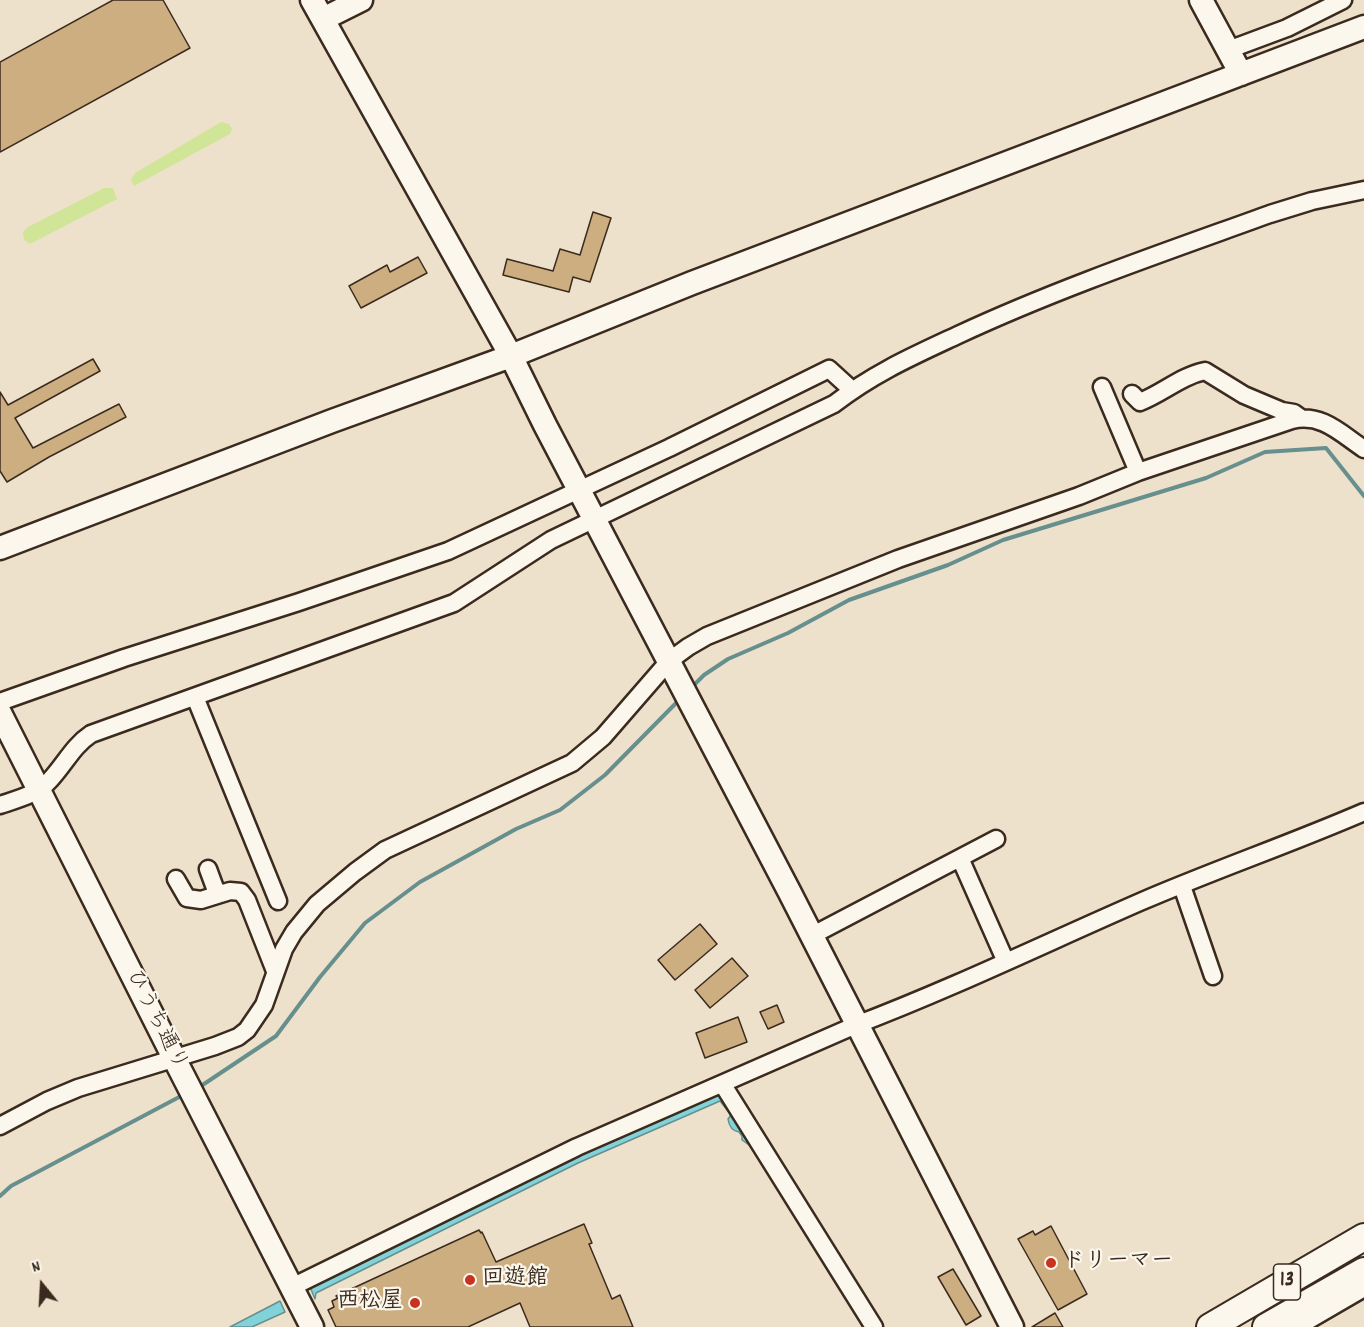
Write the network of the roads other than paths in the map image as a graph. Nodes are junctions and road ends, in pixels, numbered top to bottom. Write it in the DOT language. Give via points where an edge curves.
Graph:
graph roads {
  1 [pos="361,0"];
  2 [pos="1201,0"];
  3 [pos="1342,0"];
  4 [pos="317,10"];
  5 [pos="1364,27"];
  6 [pos="1228,50"];
  7 [pos="1241,74"];
  8 [pos="1364,190"];
  9 [pos="511,356"];
  10 [pos="1102,387"];
  11 [pos="852,390"];
  12 [pos="1132,394"];
  13 [pos="1301,418"];
  14 [pos="1364,449"];
  15 [pos="1138,472"];
  16 [pos="578,489"];
  17 [pos="594,519"];
  18 [pos="0,548"];
  19 [pos="669,661"];
  20 [pos="195,697"];
  21 [pos="0,702"];
  22 [pos="0,713"];
  23 [pos="39,790"];
  24 [pos="0,805"];
  25 [pos="1364,812"];
  26 [pos="996,839"];
  27 [pos="960,858"];
  28 [pos="208,869"];
  29 [pos="176,879"];
  30 [pos="1182,886"];
  31 [pos="220,894"];
  32 [pos="278,901"];
  33 [pos="811,936"];
  34 [pos="1006,962"];
  35 [pos="275,970"];
  36 [pos="1213,976"];
  37 [pos="856,1025"];
  38 [pos="174,1058"];
  39 [pos="723,1085"];
  40 [pos="0,1126"];
  41 [pos="1364,1237"];
  42 [pos="1364,1271"];
  43 [pos="292,1287"];
  44 [pos="1364,1288"];
  45 [pos="312,1327"];
  46 [pos="874,1327"];
  47 [pos="1012,1327"];
  48 [pos="1210,1327"];
  49 [pos="1266,1327"];
  50 [pos="1297,1327"];
  1 -- 4 [label="street"];
  2 -- 6 [label="street"];
  3 -- 6 [label="street" via="1287,28"];
  4 -- 9 [label="street"];
  5 -- 7 [label="street"];
  6 -- 7 [label="street"];
  7 -- 9 [label="street"];
  8 -- 11 [label="street" via="1270,214 1048,296 896,364"];
  9 -- 16 [label="street"];
  9 -- 18 [label="street"];
  10 -- 15 [label="street"];
  11 -- 16 [label="street" via="829,369"];
  11 -- 17 [label="street" via="834,404"];
  12 -- 13 [label="street" via="1140,402 1205,370 1244,394"];
  13 -- 14 [label="street" via="1320,420"];
  13 -- 15 [label="street"];
  15 -- 19 [label="street" via="898,559 728,627"];
  16 -- 17 [label="street"];
  16 -- 21 [label="street" via="427,559"];
  17 -- 19 [label="street"];
  17 -- 20 [label="street" via="551,540 454,603"];
  19 -- 33 [label="street"];
  19 -- 35 [label="street" via="603,737 573,763 401,841 355,872 304,917"];
  20 -- 23 [label="street" via="91,734"];
  20 -- 32 [label="street"];
  22 -- 23 [label="street, ひうち通り"];
  23 -- 24 [label="street"];
  23 -- 38 [label="street, ひうち通り"];
  25 -- 30 [label="street"];
  26 -- 27 [label="street"];
  27 -- 33 [label="street"];
  27 -- 34 [label="street"];
  28 -- 31 [label="street"];
  29 -- 31 [label="street" via="187,898 201,900"];
  30 -- 34 [label="street"];
  30 -- 36 [label="street"];
  31 -- 35 [label="street" via="241,892 247,900"];
  33 -- 37 [label="street"];
  34 -- 37 [label="street"];
  35 -- 38 [label="street" via="264,1005 247,1030 226,1043"];
  37 -- 39 [label="street"];
  37 -- 47 [label="street"];
  38 -- 40 [label="street" via="78,1088"];
  38 -- 43 [label="street, ひうち通り"];
  39 -- 43 [label="street" via="577,1147"];
  39 -- 46 [label="street"];
  41 -- 48 [label="main road, 13"];
  42 -- 49 [label="main road, 13"];
  43 -- 45 [label="street, ひうち通り"];
  44 -- 50 [label="street"];
}
